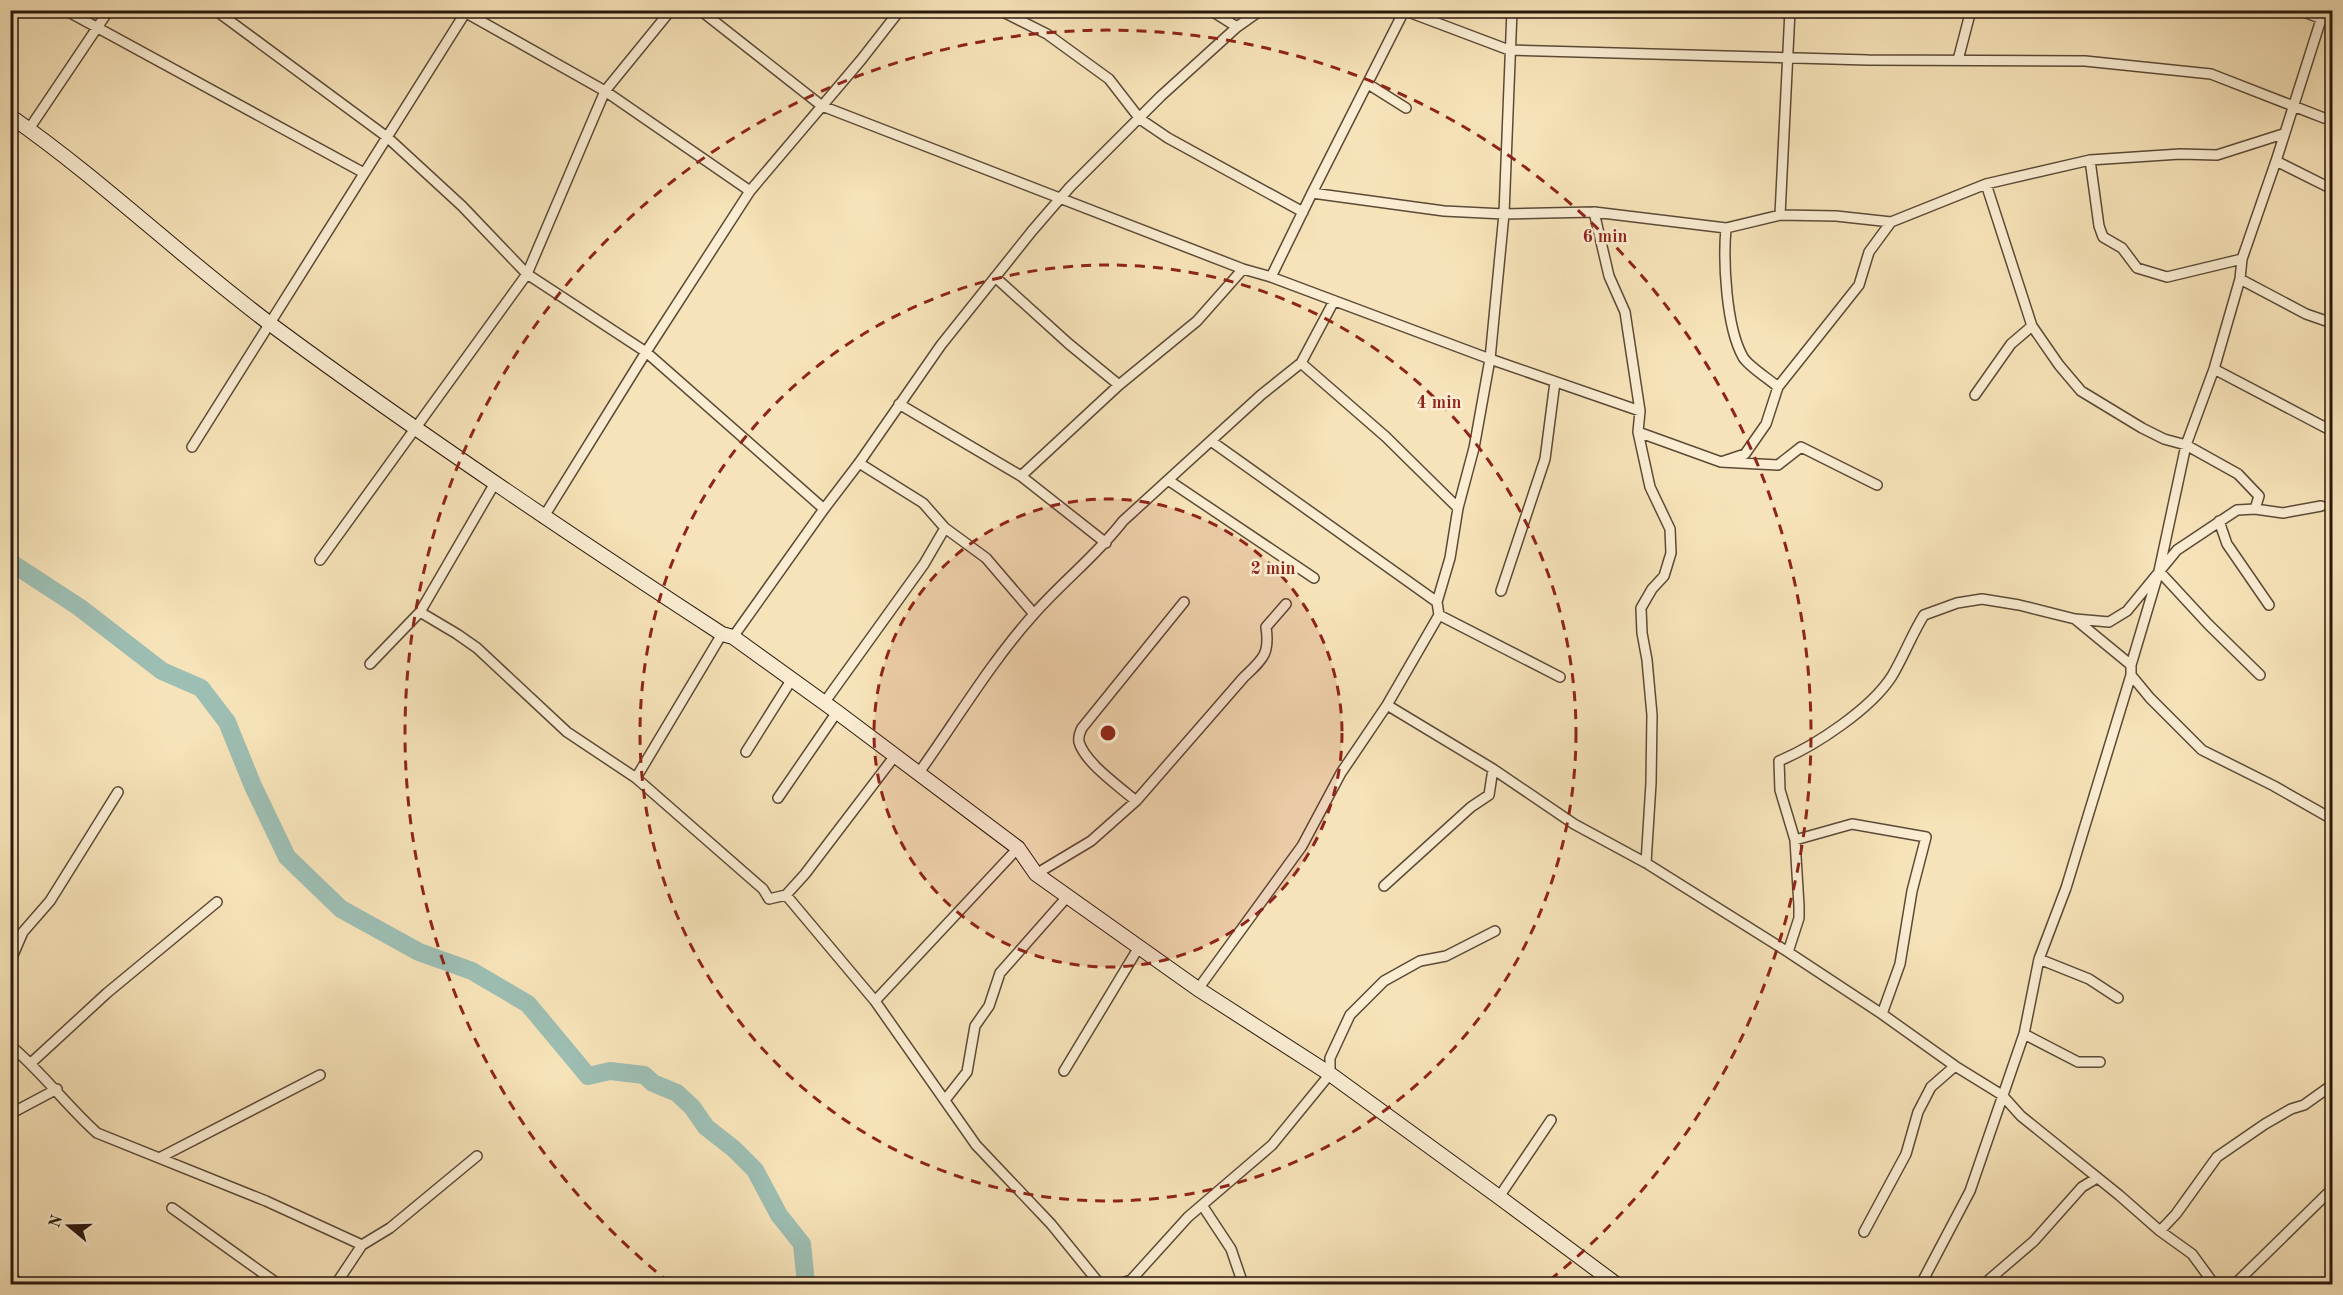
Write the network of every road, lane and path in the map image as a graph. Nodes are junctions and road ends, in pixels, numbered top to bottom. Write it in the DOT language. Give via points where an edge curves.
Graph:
graph roads {
  1 [pos="65,10"];
  2 [pos="109,10"];
  3 [pos="215,10"];
  4 [pos="671,10"];
  5 [pos="699,10"];
  6 [pos="900,10"];
  7 [pos="999,10"];
  8 [pos="1210,10"];
  9 [pos="1261,10"];
  10 [pos="1512,10"];
  11 [pos="1790,10"];
  12 [pos="1971,10"];
  13 [pos="2299,10"];
  14 [pos="464,11"];
  15 [pos="1404,11"];
  16 [pos="2323,15"];
  17 [pos="2332,20"];
  18 [pos="1237,27"];
  19 [pos="95,28"];
  20 [pos="1509,50"];
  21 [pos="1786,57"];
  22 [pos="1958,60"];
  23 [pos="1368,84"];
  24 [pos="605,91"];
  25 [pos="2292,105"];
  26 [pos="822,106"];
  27 [pos="1406,108"];
  28 [pos="10,116"];
  29 [pos="1140,119"];
  30 [pos="2332,119"];
  31 [pos="29,129"];
  32 [pos="2283,134"];
  33 [pos="387,136"];
  34 [pos="2090,160"];
  35 [pos="2276,161"];
  36 [pos="364,173"];
  37 [pos="1986,184"];
  38 [pos="2332,189"];
  39 [pos="750,191"];
  40 [pos="1312,193"];
  41 [pos="1060,200"];
  42 [pos="1303,212"];
  43 [pos="1594,212"];
  44 [pos="1504,214"];
  45 [pos="1780,215"];
  46 [pos="1891,222"];
  47 [pos="1726,228"];
  48 [pos="2242,259"];
  49 [pos="1243,269"];
  50 [pos="527,274"];
  51 [pos="995,277"];
  52 [pos="1271,278"];
  53 [pos="2240,279"];
  54 [pos="1334,301"];
  55 [pos="2332,323"];
  56 [pos="271,324"];
  57 [pos="2032,326"];
  58 [pos="646,351"];
  59 [pos="1490,359"];
  60 [pos="1301,363"];
  61 [pos="2214,369"];
  62 [pos="1555,382"];
  63 [pos="1119,385"];
  64 [pos="1778,387"];
  65 [pos="1975,395"];
  66 [pos="899,404"];
  67 [pos="1640,411"];
  68 [pos="414,429"];
  69 [pos="2332,431"];
  70 [pos="1638,432"];
  71 [pos="1211,441"];
  72 [pos="2186,445"];
  73 [pos="192,447"];
  74 [pos="1721,462"];
  75 [pos="860,463"];
  76 [pos="1021,476"];
  77 [pos="1168,480"];
  78 [pos="495,483"];
  79 [pos="1877,485"];
  80 [pos="2321,506"];
  81 [pos="1458,508"];
  82 [pos="2255,508"];
  83 [pos="824,509"];
  84 [pos="543,518"];
  85 [pos="2219,521"];
  86 [pos="945,528"];
  87 [pos="1106,543"];
  88 [pos="320,560"];
  89 [pos="2159,571"];
  90 [pos="1314,578"];
  91 [pos="1501,591"];
  92 [pos="1184,602"];
  93 [pos="1437,602"];
  94 [pos="1286,604"];
  95 [pos="2269,604"];
  96 [pos="420,612"];
  97 [pos="1034,614"];
  98 [pos="1439,615"];
  99 [pos="2075,619"];
  100 [pos="728,636"];
  101 [pos="370,664"];
  102 [pos="2131,670"];
  103 [pos="2260,675"];
  104 [pos="1560,677"];
  105 [pos="792,679"];
  106 [pos="824,703"];
  107 [pos="1387,705"];
  108 [pos="837,712"];
  109 [pos="746,752"];
  110 [pos="894,756"];
  111 [pos="1493,769"];
  112 [pos="918,774"];
  113 [pos="636,778"];
  114 [pos="118,792"];
  115 [pos="778,798"];
  116 [pos="1136,801"];
  117 [pos="2332,819"];
  118 [pos="1796,840"];
  119 [pos="1018,848"];
  120 [pos="1646,862"];
  121 [pos="1036,874"];
  122 [pos="1384,886"];
  123 [pos="786,895"];
  124 [pos="1067,897"];
  125 [pos="217,902"];
  126 [pos="1495,931"];
  127 [pos="1139,947"];
  128 [pos="1788,952"];
  129 [pos="2039,959"];
  130 [pos="10,962"];
  131 [pos="1198,989"];
  132 [pos="2118,998"];
  133 [pos="875,1001"];
  134 [pos="1882,1014"];
  135 [pos="2024,1034"];
  136 [pos="10,1045"];
  137 [pos="2100,1062"];
  138 [pos="31,1063"];
  139 [pos="1955,1066"];
  140 [pos="1064,1071"];
  141 [pos="1330,1074"];
  142 [pos="320,1075"];
  143 [pos="2332,1085"];
  144 [pos="57,1089"];
  145 [pos="2002,1095"];
  146 [pos="945,1100"];
  147 [pos="10,1114"];
  148 [pos="1551,1120"];
  149 [pos="477,1156"];
  150 [pos="161,1158"];
  151 [pos="2097,1178"];
  152 [pos="2332,1188"];
  153 [pos="1499,1197"];
  154 [pos="1202,1205"];
  155 [pos="172,1208"];
  156 [pos="2160,1231"];
  157 [pos="1864,1232"];
  158 [pos="362,1245"];
  159 [pos="10,1276"];
  160 [pos="21,1284"];
  161 [pos="278,1284"];
  162 [pos="336,1284"];
  163 [pos="1107,1284"];
  164 [pos="1119,1284"];
  165 [pos="1243,1284"];
  166 [pos="1616,1284"];
  167 [pos="1921,1284"];
  168 [pos="1984,1284"];
  169 [pos="2214,1284"];
  170 [pos="2235,1284"];
  1 -- 19 [label="street"];
  2 -- 19 [label="street"];
  3 -- 33 [label="street"];
  4 -- 24 [label="street"];
  5 -- 26 [label="street"];
  6 -- 26 [label="street"];
  7 -- 29 [label="street" via="1047,34 1109,79"];
  8 -- 18 [label="street"];
  9 -- 18 [label="street"];
  10 -- 20 [label="street"];
  11 -- 21 [label="street"];
  12 -- 22 [label="street"];
  13 -- 16 [label="street"];
  14 -- 24 [label="street"];
  14 -- 33 [label="street"];
  15 -- 20 [label="street"];
  15 -- 23 [label="street"];
  16 -- 17 [label="street"];
  16 -- 25 [label="street"];
  18 -- 29 [label="street"];
  19 -- 31 [label="street"];
  19 -- 36 [label="street"];
  20 -- 21 [label="street"];
  20 -- 44 [label="street"];
  21 -- 22 [label="street"];
  21 -- 45 [label="street"];
  22 -- 25 [label="street" via="2085,61 2211,74"];
  23 -- 27 [label="street"];
  23 -- 40 [label="street"];
  24 -- 39 [label="street"];
  24 -- 50 [label="street"];
  25 -- 30 [label="street"];
  25 -- 32 [label="street"];
  26 -- 39 [label="street"];
  26 -- 41 [label="street"];
  28 -- 31 [label="street"];
  29 -- 41 [label="street"];
  29 -- 42 [label="street"];
  31 -- 56 [label="street"];
  32 -- 34 [label="street" via="2217,155"];
  32 -- 35 [label="street"];
  33 -- 36 [label="street"];
  33 -- 50 [label="street"];
  34 -- 37 [label="street"];
  34 -- 48 [label="street" via="2103,237 2122,248 2137,268 2167,277"];
  35 -- 38 [label="street"];
  35 -- 48 [label="street"];
  36 -- 56 [label="street"];
  37 -- 46 [label="street"];
  37 -- 57 [label="street"];
  39 -- 58 [label="street"];
  40 -- 42 [label="street"];
  40 -- 44 [label="street" via="1444,211"];
  41 -- 49 [label="street"];
  41 -- 51 [label="street"];
  42 -- 52 [label="street"];
  43 -- 44 [label="street"];
  43 -- 47 [label="street"];
  43 -- 67 [label="street" via="1609,276 1625,312"];
  44 -- 59 [label="street"];
  45 -- 46 [label="street"];
  45 -- 47 [label="street"];
  46 -- 64 [label="street" via="1869,252 1859,285"];
  47 -- 64 [label="street" via="1727,291 1743,358"];
  48 -- 53 [label="street"];
  49 -- 52 [label="street"];
  49 -- 63 [label="street" via="1197,321"];
  50 -- 58 [label="street"];
  50 -- 68 [label="street"];
  51 -- 63 [label="street"];
  51 -- 66 [label="street"];
  52 -- 54 [label="street"];
  53 -- 55 [label="street" via="2306,314"];
  53 -- 61 [label="street"];
  54 -- 59 [label="street"];
  54 -- 60 [label="street"];
  56 -- 68 [label="street"];
  56 -- 73 [label="street"];
  57 -- 65 [label="street" via="2011,344"];
  57 -- 72 [label="street" via="2081,391 2142,428"];
  58 -- 83 [label="street"];
  58 -- 84 [label="street"];
  59 -- 62 [label="street"];
  59 -- 81 [label="street" via="1474,448"];
  60 -- 71 [label="street"];
  60 -- 81 [label="street" via="1386,437"];
  61 -- 69 [label="street"];
  61 -- 72 [label="street"];
  62 -- 67 [label="street"];
  62 -- 91 [label="street" via="1545,459"];
  63 -- 76 [label="street"];
  64 -- 74 [label="street" via="1766,424 1744,454"];
  66 -- 75 [label="street"];
  66 -- 76 [label="street"];
  67 -- 70 [label="street"];
  68 -- 78 [label="street"];
  68 -- 88 [label="street"];
  70 -- 74 [label="street"];
  70 -- 120 [label="street" via="1650,487 1670,529 1671,553 1664,576 1641,608 1652,715"];
  71 -- 77 [label="street"];
  71 -- 93 [label="street"];
  72 -- 82 [label="street" via="2238,474 2259,496"];
  72 -- 89 [label="street"];
  74 -- 79 [label="street" via="1778,465 1801,447"];
  75 -- 83 [label="street"];
  75 -- 86 [label="street" via="923,503"];
  76 -- 87 [label="street"];
  77 -- 87 [label="street" via="1123,521"];
  77 -- 90 [label="street"];
  78 -- 84 [label="street"];
  78 -- 96 [label="street"];
  80 -- 82 [label="street" via="2283,513"];
  81 -- 93 [label="street" via="1450,558"];
  82 -- 85 [label="street" via="2237,510"];
  83 -- 100 [label="street"];
  84 -- 100 [label="street"];
  85 -- 89 [label="street" via="2177,550"];
  85 -- 95 [label="street" via="2227,544"];
  86 -- 97 [label="street" via="986,558"];
  86 -- 106 [label="street" via="924,564"];
  87 -- 97 [label="street"];
  89 -- 99 [label="street" via="2127,611 2109,622"];
  89 -- 102 [label="street"];
  89 -- 103 [label="street"];
  92 -- 116 [label="street" via="1082,728 1079,737 1095,766"];
  93 -- 98 [label="street"];
  94 -- 116 [label="street" via="1266,627 1268,643 1263,659"];
  96 -- 101 [label="street"];
  96 -- 113 [label="street" via="477,648 567,732"];
  97 -- 112 [label="street"];
  98 -- 104 [label="street"];
  98 -- 107 [label="street"];
  99 -- 102 [label="street"];
  99 -- 118 [label="street" via="1982,599 1924,615 1891,678 1868,702 1807,748 1779,761 1780,790"];
  100 -- 105 [label="street"];
  100 -- 113 [label="street"];
  102 -- 117 [label="street" via="2150,698 2202,750"];
  102 -- 129 [label="street" via="2066,888"];
  105 -- 106 [label="street"];
  105 -- 109 [label="street"];
  106 -- 108 [label="street"];
  107 -- 111 [label="street"];
  107 -- 131 [label="street" via="1341,773 1302,846"];
  108 -- 110 [label="street"];
  108 -- 115 [label="street"];
  110 -- 112 [label="street"];
  110 -- 123 [label="street"];
  111 -- 120 [label="street" via="1575,824"];
  111 -- 122 [label="street" via="1489,795"];
  112 -- 119 [label="street"];
  113 -- 123 [label="street" via="763,889 769,899"];
  114 -- 130 [label="street" via="50,902 23,932"];
  116 -- 121 [label="street" via="1090,841"];
  118 -- 128 [label="street" via="1799,912"];
  118 -- 134 [label="street" via="1852,824 1926,837 1900,964"];
  119 -- 121 [label="street"];
  119 -- 133 [label="street"];
  120 -- 128 [label="street"];
  121 -- 124 [label="street"];
  123 -- 133 [label="street"];
  124 -- 127 [label="street"];
  124 -- 146 [label="street" via="1000,972 989,1006 975,1026 967,1072"];
  125 -- 138 [label="street" via="107,993"];
  126 -- 141 [label="street" via="1446,956 1420,961 1384,981 1350,1015 1330,1058"];
  127 -- 131 [label="street"];
  127 -- 140 [label="street"];
  128 -- 134 [label="street"];
  129 -- 132 [label="street" via="2088,979"];
  129 -- 135 [label="street"];
  131 -- 141 [label="street"];
  133 -- 146 [label="street"];
  134 -- 139 [label="street"];
  135 -- 137 [label="street" via="2078,1062"];
  135 -- 145 [label="street"];
  136 -- 138 [label="street"];
  138 -- 144 [label="street"];
  139 -- 145 [label="street"];
  139 -- 157 [label="street" via="1931,1087 1918,1112 1906,1154"];
  141 -- 153 [label="street"];
  141 -- 154 [label="street" via="1272,1144"];
  142 -- 150 [label="street"];
  143 -- 156 [label="street" via="2217,1157"];
  144 -- 147 [label="street"];
  144 -- 150 [label="street" via="97,1133"];
  145 -- 151 [label="street" via="2021,1116"];
  145 -- 167 [label="street" via="1970,1191"];
  146 -- 163 [label="street" via="976,1145 1051,1224 1099,1283"];
  148 -- 153 [label="street"];
  149 -- 158 [label="street" via="390,1228"];
  150 -- 158 [label="street"];
  151 -- 156 [label="street"];
  151 -- 168 [label="street" via="2082,1187 2046,1228"];
  152 -- 170 [label="street"];
  153 -- 166 [label="street"];
  154 -- 164 [label="street" via="1131,1280"];
  154 -- 165 [label="street" via="1231,1249"];
  155 -- 161 [label="street"];
  156 -- 169 [label="street" via="2192,1254"];
  158 -- 162 [label="street"];
  159 -- 160 [label="street"];
}
